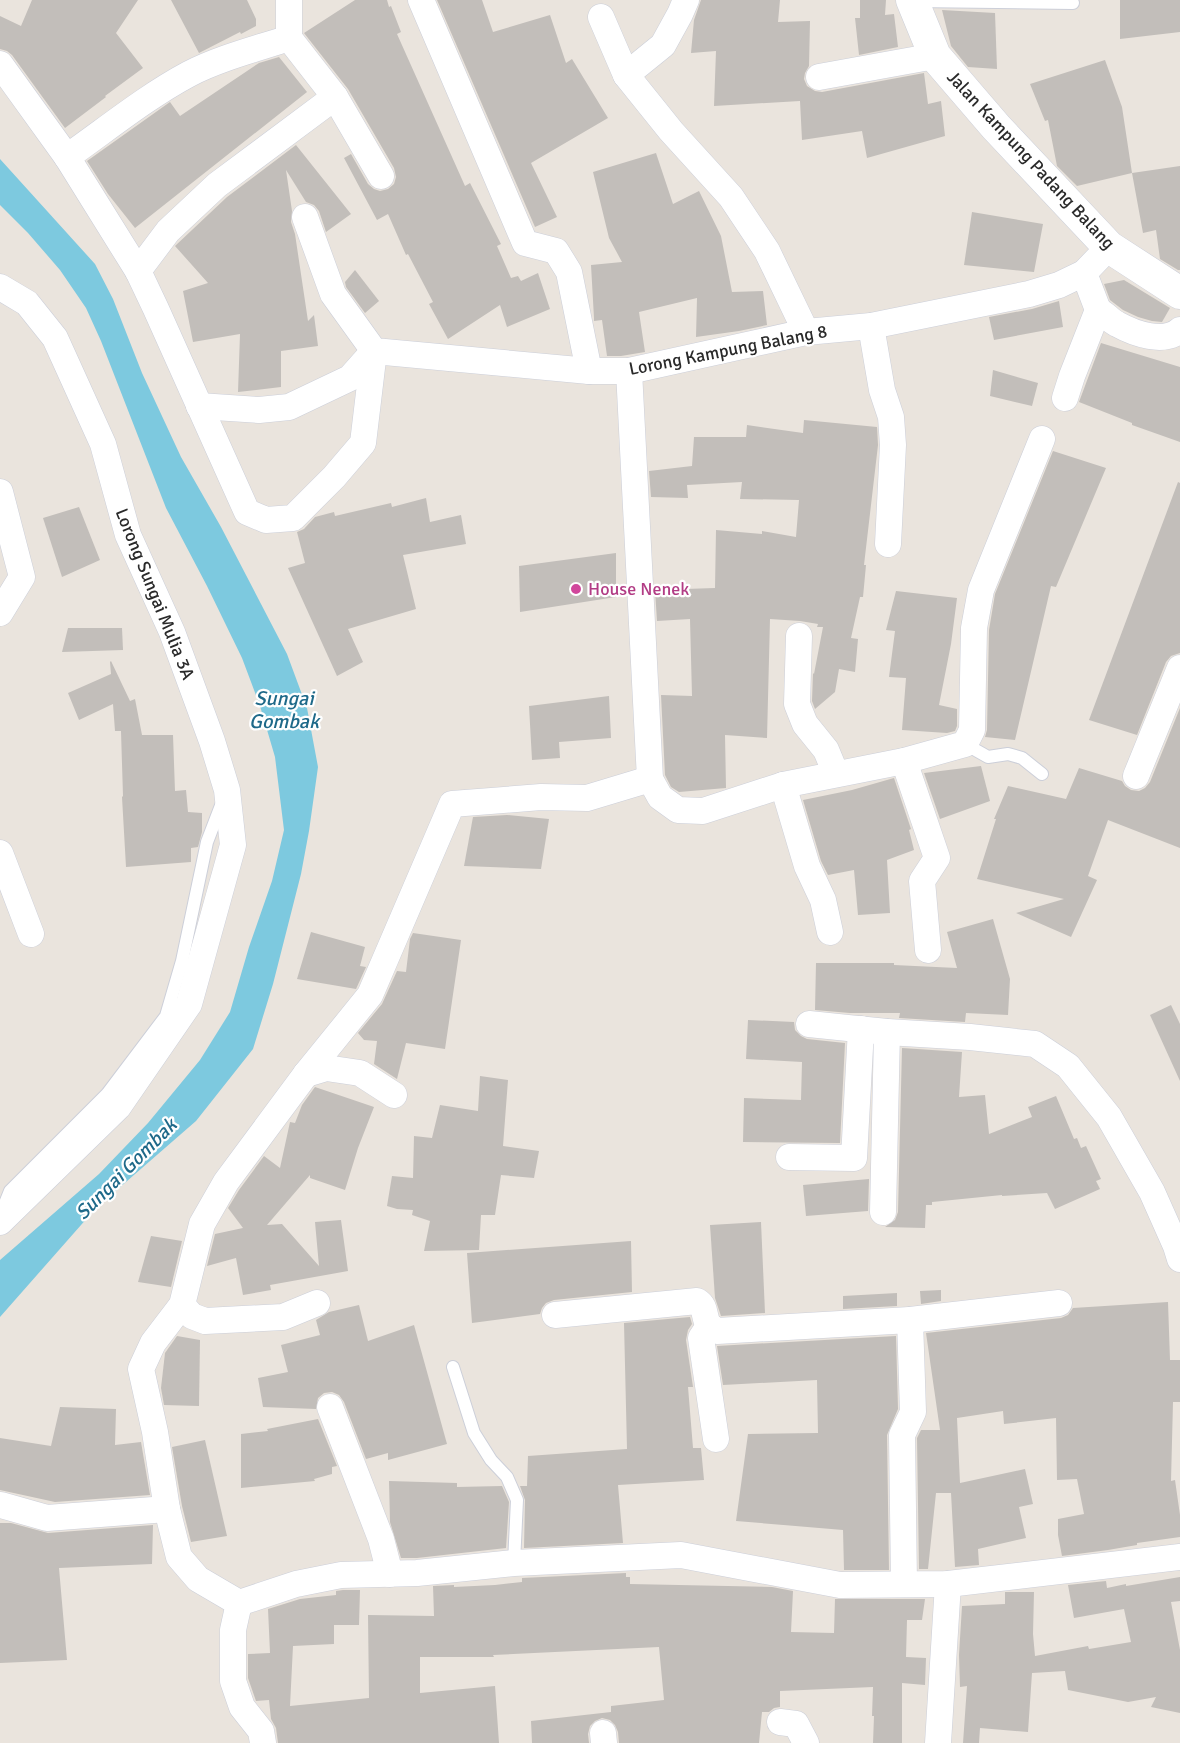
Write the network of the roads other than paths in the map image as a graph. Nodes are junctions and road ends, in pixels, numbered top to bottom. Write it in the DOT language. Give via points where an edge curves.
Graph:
graph roads {
  1 [pos="289,0"];
  2 [pos="421,0"];
  3 [pos="686,0"];
  4 [pos="912,1"];
  5 [pos="1073,3"];
  6 [pos="601,17"];
  7 [pos="289,38"];
  8 [pos="935,56"];
  9 [pos="0,64"];
  10 [pos="626,75"];
  11 [pos="819,77"];
  12 [pos="335,97"];
  13 [pos="67,157"];
  14 [pos="381,176"];
  15 [pos="305,217"];
  16 [pos="1109,247"];
  17 [pos="138,271"];
  18 [pos="1084,273"];
  19 [pos="0,287"];
  20 [pos="1180,293"];
  21 [pos="1098,310"];
  22 [pos="871,326"];
  23 [pos="1180,330"];
  24 [pos="806,332"];
  25 [pos="374,351"];
  26 [pos="589,371"];
  27 [pos="628,371"];
  28 [pos="1065,398"];
  29 [pos="199,406"];
  30 [pos="1042,439"];
  31 [pos="0,492"];
  32 [pos="888,544"];
  33 [pos="0,613"];
  34 [pos="800,636"];
  35 [pos="1180,668"];
  36 [pos="964,744"];
  37 [pos="904,760"];
  38 [pos="836,774"];
  39 [pos="1042,774"];
  40 [pos="1136,776"];
  41 [pos="650,779"];
  42 [pos="783,785"];
  43 [pos="0,853"];
  44 [pos="830,932"];
  45 [pos="31,934"];
  46 [pos="928,950"];
  47 [pos="809,1024"];
  48 [pos="861,1029"];
  49 [pos="887,1032"];
  50 [pos="306,1074"];
  51 [pos="394,1095"];
  52 [pos="789,1157"];
  53 [pos="1,1211"];
  54 [pos="884,1212"];
  55 [pos="1180,1259"];
  56 [pos="317,1303"];
  57 [pos="1059,1303"];
  58 [pos="182,1305"];
  59 [pos="555,1315"];
  60 [pos="910,1320"];
  61 [pos="709,1326"];
  62 [pos="453,1367"];
  63 [pos="330,1407"];
  64 [pos="716,1439"];
  65 [pos="1,1505"];
  66 [pos="166,1509"];
  67 [pos="1180,1557"];
  68 [pos="514,1563"];
  69 [pos="390,1574"];
  70 [pos="904,1584"];
  71 [pos="948,1584"];
  72 [pos="239,1603"];
  73 [pos="780,1722"];
  74 [pos="263,1743"];
  75 [pos="806,1743"];
  76 [pos="938,1743"];
  1 -- 7 [label="street"];
  2 -- 26 [label="street" via="525,243 556,250 569,272"];
  3 -- 10 [label="street" via="663,45"];
  4 -- 5 [label="lane"];
  4 -- 8 [label="street, Jalan Kampung Padang Balang"];
  6 -- 10 [label="street"];
  7 -- 12 [label="street"];
  7 -- 13 [label="street" via="190,74"];
  8 -- 11 [label="street"];
  8 -- 16 [label="street, Jalan Kampung Padang Balang"];
  9 -- 13 [label="street"];
  10 -- 24 [label="street" via="731,197 767,250"];
  12 -- 14 [label="street"];
  12 -- 17 [label="street" via="217,185 168,231"];
  13 -- 17 [label="street"];
  15 -- 25 [label="street" via="333,294"];
  16 -- 18 [label="street, Lorong Kampung Balang 8"];
  16 -- 20 [label="street, Jalan Kampung Padang Balang"];
  17 -- 29 [label="street"];
  18 -- 21 [label="street"];
  18 -- 22 [label="street, Lorong Kampung Balang 8" via="1029,294"];
  19 -- 53 [label="street, Lorong Sungai Mulia 3A" via="27,303 55,338 103,444 128,535 172,632 212,741 227,790 233,845 189,1004 118,1107"];
  21 -- 23 [label="street" via="1117,324 1160,338"];
  21 -- 28 [label="street"];
  22 -- 24 [label="street, Lorong Kampung Balang 8"];
  22 -- 32 [label="street" via="891,417"];
  24 -- 27 [label="street, Lorong Kampung Balang 8"];
  25 -- 26 [label="street, Lorong Kampung Balang 8"];
  25 -- 29 [label="street" via="350,378 290,407 259,410"];
  25 -- 29 [label="street" via="363,443 292,518 266,520 247,512"];
  26 -- 27 [label="street, Lorong Kampung Balang 8"];
  27 -- 41 [label="street"];
  30 -- 36 [label="street" via="981,590 974,628 972,730"];
  31 -- 33 [label="street" via="22,577"];
  34 -- 38 [label="street" via="797,704"];
  35 -- 40 [label="street"];
  36 -- 37 [label="street"];
  36 -- 39 [label="lane" via="988,757 1008,754 1022,758"];
  37 -- 38 [label="street"];
  37 -- 46 [label="street" via="937,858 922,881"];
  38 -- 42 [label="street"];
  41 -- 42 [label="street" via="660,797 678,810 703,811"];
  41 -- 50 [label="street" via="587,798 541,797 452,804 370,995"];
  42 -- 44 [label="street" via="807,866 823,900"];
  43 -- 45 [label="street"];
  47 -- 48 [label="street"];
  48 -- 49 [label="street"];
  48 -- 52 [label="street" via="854,1158"];
  49 -- 54 [label="street"];
  49 -- 55 [label="street" via="1035,1044 1068,1066 1109,1116 1152,1192"];
  50 -- 51 [label="street" via="326,1068 360,1072"];
  50 -- 58 [label="street" via="226,1182 202,1224"];
  56 -- 58 [label="street" via="283,1317 204,1321 192,1316"];
  57 -- 60 [label="street"];
  58 -- 66 [label="street" via="153,1343 141,1370"];
  59 -- 61 [label="street" via="697,1301 705,1310"];
  60 -- 61 [label="street" via="717,1331"];
  60 -- 70 [label="street" via="914,1412 902,1435"];
  61 -- 64 [label="street" via="701,1338"];
  62 -- 68 [label="lane" via="474,1433 507,1477 517,1500"];
  63 -- 69 [label="street" via="381,1539"];
  65 -- 66 [label="street" via="47,1518"];
  66 -- 72 [label="street" via="179,1557 198,1579"];
  67 -- 71 [label="street"];
  68 -- 69 [label="street"];
  68 -- 70 [label="street" via="681,1555 840,1585"];
  69 -- 72 [label="street" via="341,1575 296,1584"];
  70 -- 71 [label="street"];
  71 -- 76 [label="street"];
  72 -- 74 [label="street" via="232,1630 233,1681 242,1707 261,1731"];
  73 -- 75 [label="street" via="796,1724"];
}
